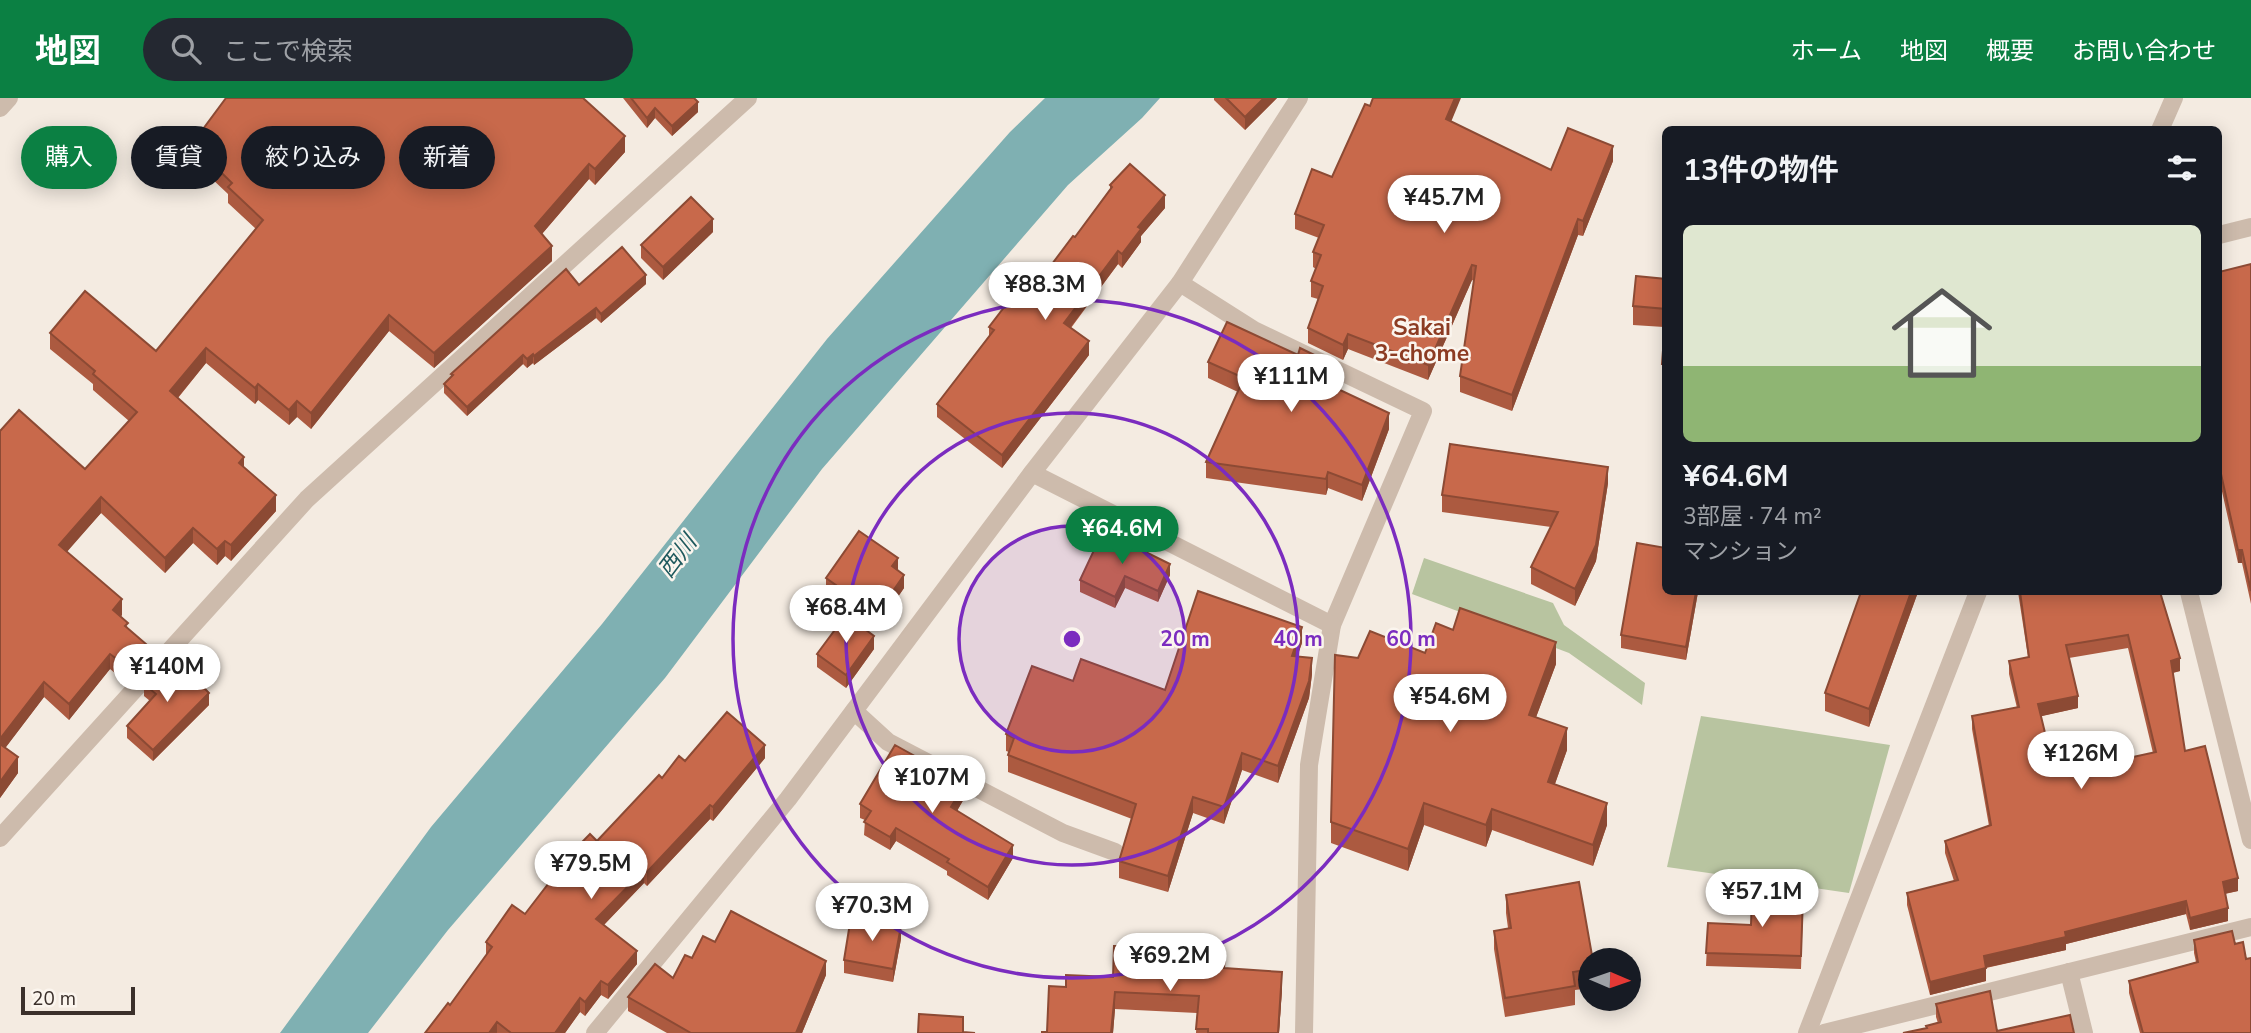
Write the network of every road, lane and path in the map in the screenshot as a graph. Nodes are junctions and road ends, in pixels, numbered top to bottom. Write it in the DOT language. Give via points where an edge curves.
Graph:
graph roads {
  1 [pos="9,98"];
  2 [pos="748,98"];
  3 [pos="1299,98"];
  4 [pos="2174,98"];
  5 [pos="0,108"];
  6 [pos="2162,126"];
  7 [pos="2251,227"];
  8 [pos="2222,234"];
  9 [pos="1180,283"];
  10 [pos="1032,473"];
  11 [pos="1977,595"];
  12 [pos="2190,595"];
  13 [pos="1332,625"];
  14 [pos="854,711"];
  15 [pos="0,838"];
  16 [pos="2251,840"];
  17 [pos="1115,852"];
  18 [pos="2251,927"];
  19 [pos="2069,972"];
  20 [pos="595,1033"];
  21 [pos="1304,1033"];
  22 [pos="1807,1033"];
  23 [pos="1824,1033"];
  24 [pos="2084,1033"];
  1 -- 5 [label="street"];
  2 -- 15 [label="street" via="307,499"];
  3 -- 9 [label="street"];
  4 -- 6 [label="street"];
  7 -- 8 [label="street"];
  9 -- 10 [label="street"];
  9 -- 13 [label="street" via="1254,331 1423,411"];
  10 -- 13 [label="street"];
  10 -- 14 [label="street"];
  11 -- 22 [label="street"];
  12 -- 16 [label="street"];
  13 -- 21 [label="street" via="1308,765"];
  14 -- 17 [label="street" via="888,742 1063,833"];
  14 -- 20 [label="street" via="788,799"];
  18 -- 19 [label="street"];
  19 -- 23 [label="street"];
  19 -- 24 [label="street"];
}
